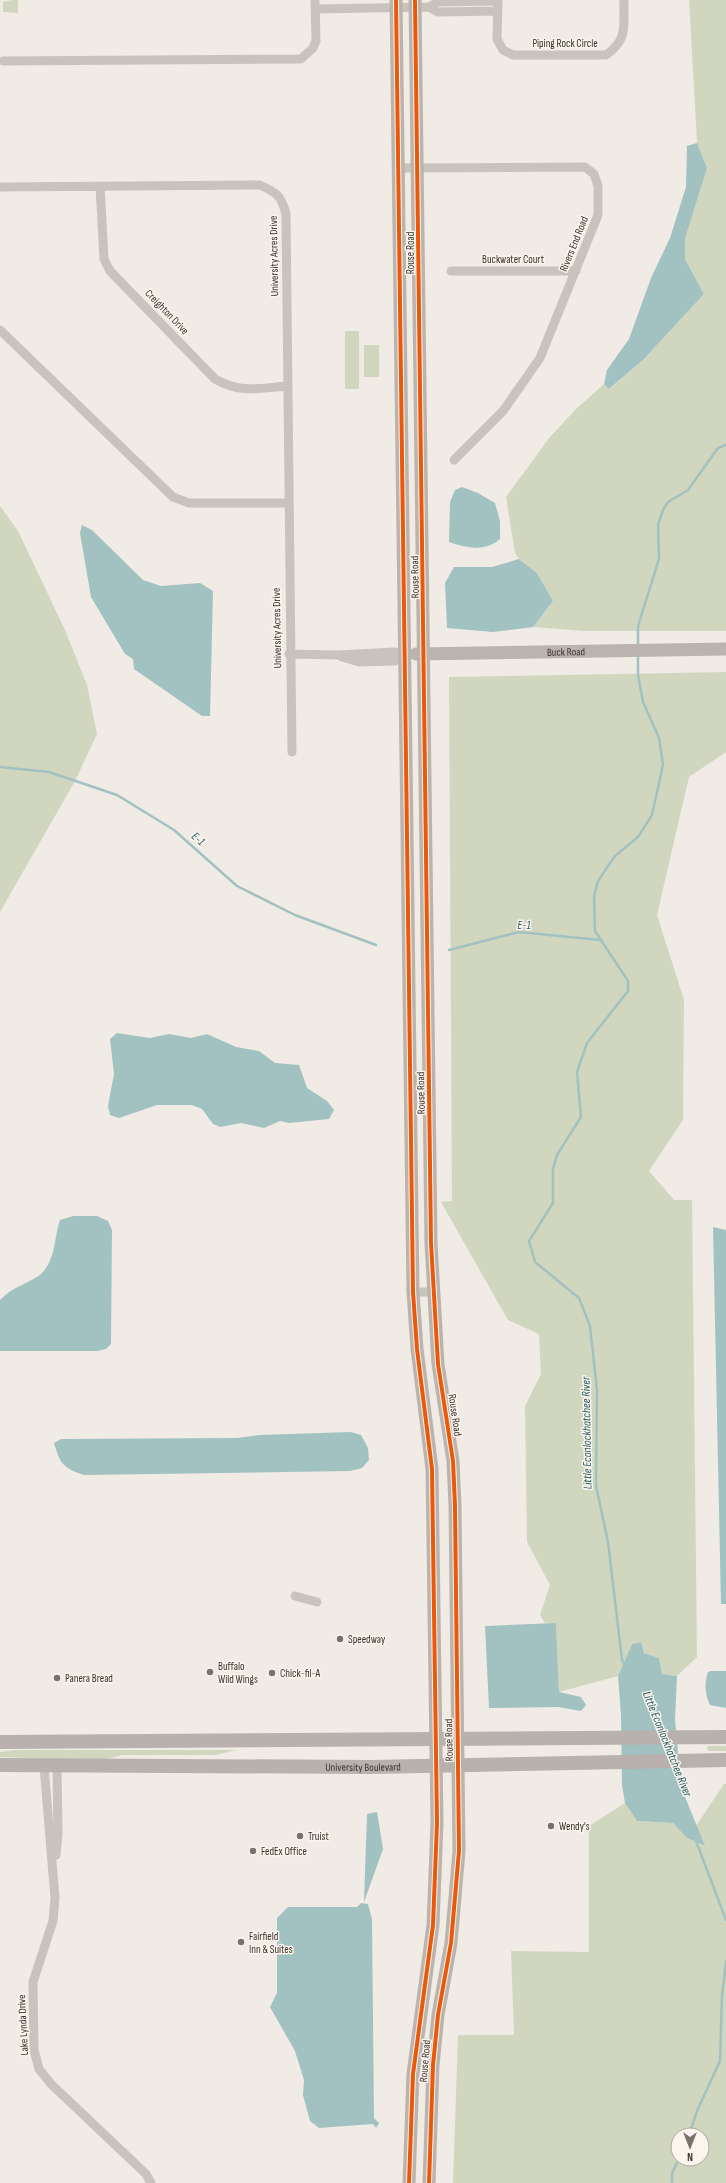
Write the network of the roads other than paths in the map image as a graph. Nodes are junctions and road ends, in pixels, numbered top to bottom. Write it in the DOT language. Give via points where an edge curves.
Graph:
graph roads {
  1 [pos="624,0"];
  2 [pos="498,1"];
  3 [pos="466,2"];
  4 [pos="396,4"];
  5 [pos="416,4"];
  6 [pos="315,5"];
  7 [pos="429,7"];
  8 [pos="497,11"];
  9 [pos="466,12"];
  10 [pos="3,62"];
  11 [pos="398,168"];
  12 [pos="418,168"];
  13 [pos="100,186"];
  14 [pos="0,187"];
  15 [pos="451,271"];
  16 [pos="576,271"];
  17 [pos="0,330"];
  18 [pos="287,386"];
  19 [pos="454,460"];
  20 [pos="288,503"];
  21 [pos="726,648"];
  22 [pos="290,654"];
  23 [pos="406,654"];
  24 [pos="425,654"];
  25 [pos="292,752"];
  26 [pos="413,1292"];
  27 [pos="433,1292"];
  28 [pos="295,1596"];
  29 [pos="317,1602"];
  30 [pos="726,1737"];
  31 [pos="458,1739"];
  32 [pos="436,1740"];
  33 [pos="0,1742"];
  34 [pos="726,1760"];
  35 [pos="0,1765"];
  36 [pos="51,1766"];
  37 [pos="436,1767"];
  38 [pos="459,1767"];
  39 [pos="151,2183"];
  40 [pos="409,2183"];
  41 [pos="429,2183"];
  1 -- 8 [label="street, Piping Rock Circle" via="622,40 618,47 606,55 513,55 503,50 497,39"];
  2 -- 3 [label="street, Piping Rock Circle"];
  2 -- 8 [label="street, Piping Rock Circle"];
  3 -- 7 [label="street, Piping Rock Circle" via="438,2"];
  3 -- 9 [label="street"];
  4 -- 5 [label="street, Piping Rock Circle"];
  4 -- 6 [label="street, Piping Rock Circle"];
  4 -- 11 [label="street, Rouse Road"];
  5 -- 7 [label="street, Piping Rock Circle"];
  5 -- 12 [label="street, Rouse Road"];
  6 -- 10 [label="street" via="316,41 313,48 301,59"];
  7 -- 9 [label="street, Piping Rock Circle" via="438,12"];
  8 -- 9 [label="street, Piping Rock Circle"];
  11 -- 12 [label="street, Rivers End Road"];
  11 -- 23 [label="street, Rouse Road"];
  12 -- 16 [label="street, Rivers End Road" via="585,167 594,174 598,186 599,208"];
  12 -- 24 [label="street, Rouse Road"];
  13 -- 14 [label="street, University Acres Drive"];
  13 -- 18 [label="street, Creighton Drive" via="104,259 110,271 215,379 229,387 243,389"];
  13 -- 18 [label="street, University Acres Drive" via="260,185 276,192 283,200 286,214"];
  15 -- 16 [label="street, Buckwater Court"];
  16 -- 19 [label="street, Rivers End Road" via="540,358 503,411"];
  17 -- 20 [label="street" via="173,497 189,503"];
  18 -- 20 [label="street, University Acres Drive"];
  20 -- 22 [label="street, University Acres Drive"];
  21 -- 24 [label="street, Buck Road"];
  22 -- 23 [label="street, Buck Road" via="359,657 394,652"];
  22 -- 25 [label="street, University Acres Drive"];
  23 -- 24 [label="street, Buck Road"];
  23 -- 26 [label="street, Rouse Road"];
  24 -- 27 [label="street, Rouse Road"];
  26 -- 27 [label="street"];
  26 -- 32 [label="street, Rouse Road" via="417,1349 432,1469"];
  27 -- 31 [label="street, Rouse Road" via="438,1364 456,1506"];
  28 -- 29 [label="street"];
  30 -- 31 [label="main road"];
  31 -- 32 [label="main road"];
  31 -- 38 [label="street, Rouse Road"];
  32 -- 33 [label="main road"];
  32 -- 37 [label="street, Rouse Road"];
  34 -- 38 [label="main road, University Boulevard" via="594,1761"];
  35 -- 36 [label="main road, University Boulevard"];
  36 -- 37 [label="main road, University Boulevard"];
  36 -- 39 [label="street, Lake Lynda Drive" via="49,1832 55,1898 53,1921 33,1982 34,2050 39,2069 51,2084 146,2174"];
  37 -- 38 [label="main road, University Boulevard"];
  37 -- 40 [label="street, Rouse Road" via="436,1886 413,2074"];
  38 -- 41 [label="street, Rouse Road" via="456,1894 433,2065"];
}
